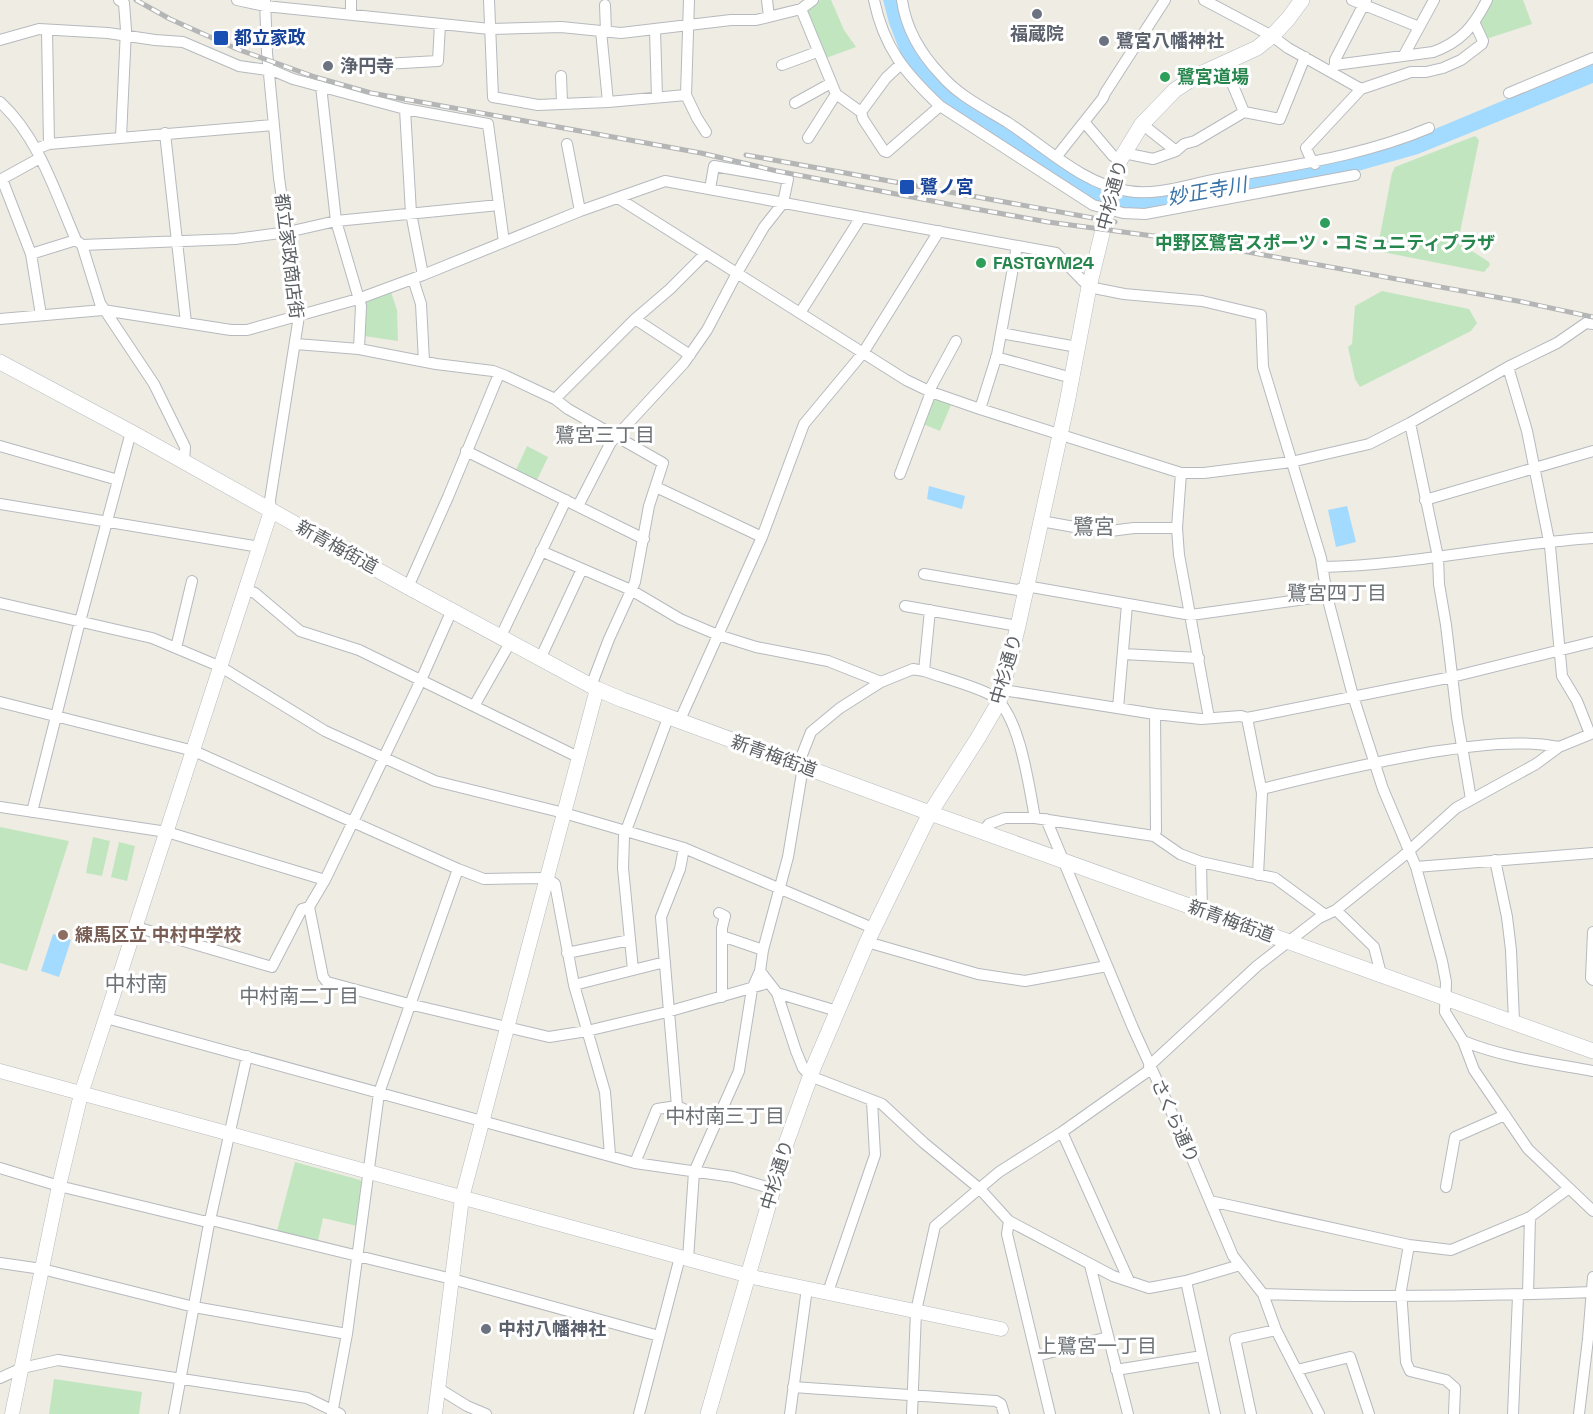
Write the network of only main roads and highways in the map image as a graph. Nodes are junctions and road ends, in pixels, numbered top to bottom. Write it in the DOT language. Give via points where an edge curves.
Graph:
graph roads {
  1 [pos="1302,0"];
  2 [pos="0,362"];
  3 [pos="930,813"];
  4 [pos="1593,1051"];
  5 [pos="708,1414"];
  1 -- 3 [label="main road, 中杉通り" via="1257,48 1175,90 1142,124 1122,157 1105,208 1060,435 1001,696"];
  2 -- 3 [label="main road, 新青梅街道" via="594,687"];
  3 -- 4 [label="main road, 新青梅街道"];
  3 -- 5 [label="main road, 中杉通り" via="867,942 810,1076"];
}
